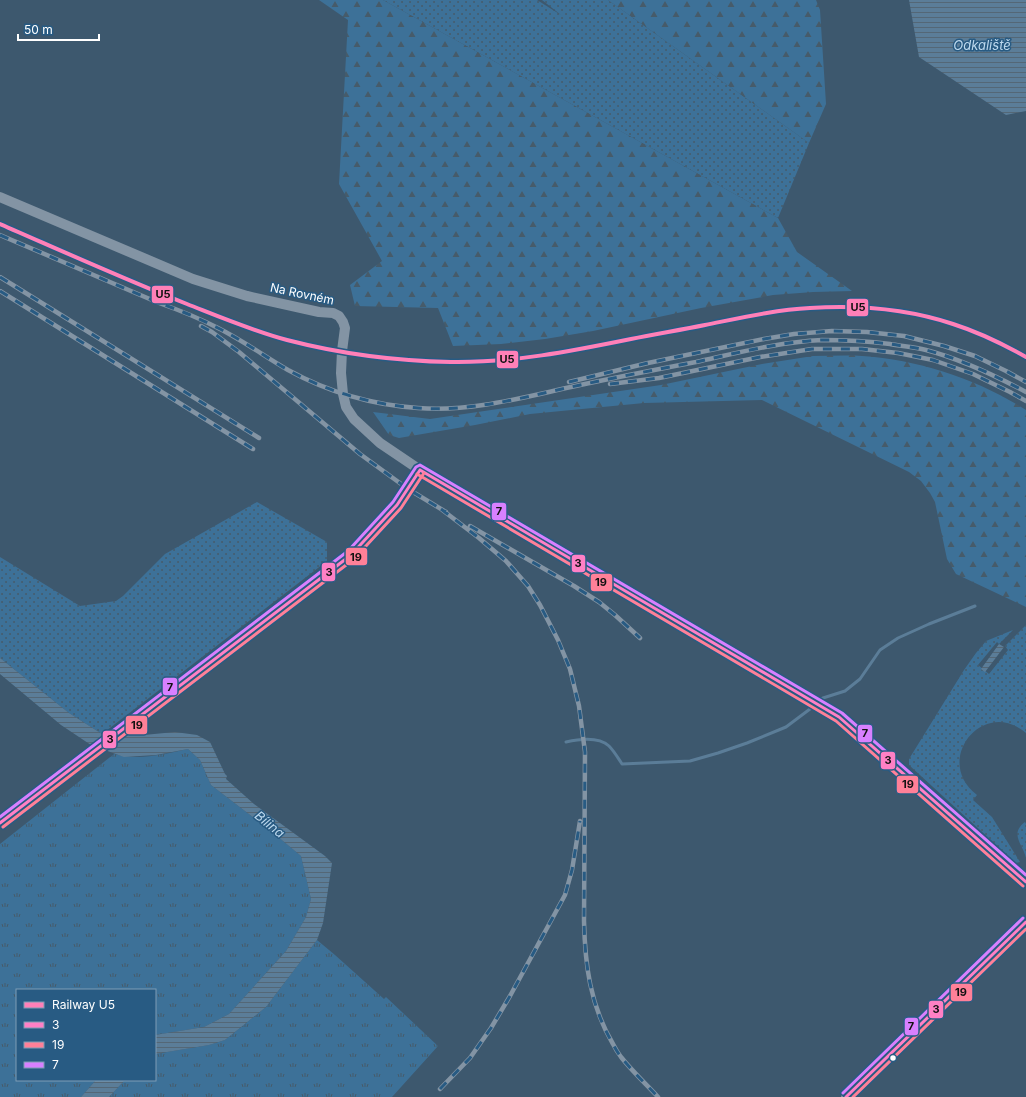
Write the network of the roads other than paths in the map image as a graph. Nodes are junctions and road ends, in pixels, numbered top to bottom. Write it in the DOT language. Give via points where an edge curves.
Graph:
graph roads {
  1 [pos="0,198"];
  2 [pos="420,470"];
  3 [pos="0,823"];
  4 [pos="1026,882"];
  5 [pos="1026,922"];
  6 [pos="846,1097"];
  1 -- 2 [label="street, Na Rovném" via="193,279 247,296 339,316 345,328 341,373 342,394 346,407 354,419 380,443"];
  2 -- 3 [label="street" via="397,505 351,555"];
  2 -- 4 [label="street, Na Rovném" via="839,717"];
  5 -- 6 [label="street"];
}
